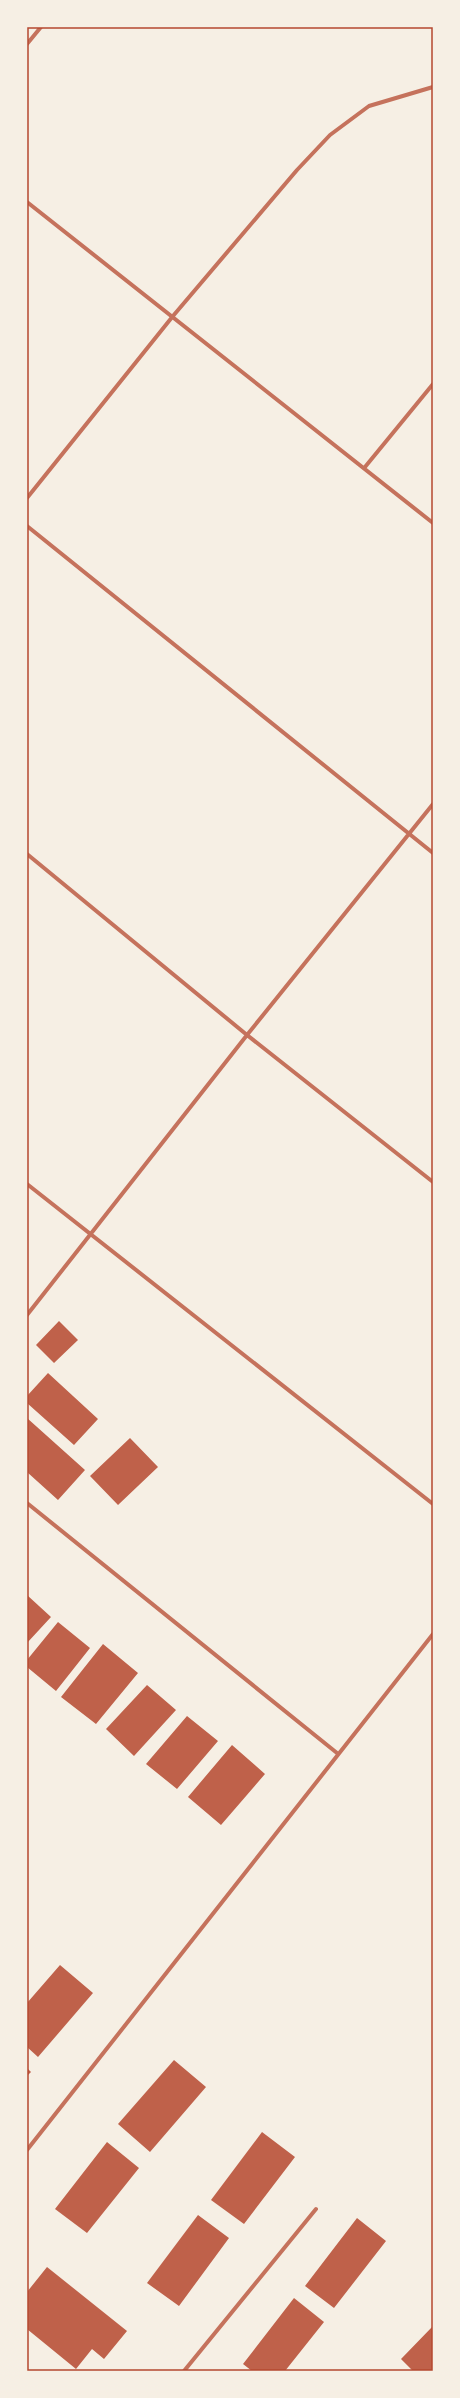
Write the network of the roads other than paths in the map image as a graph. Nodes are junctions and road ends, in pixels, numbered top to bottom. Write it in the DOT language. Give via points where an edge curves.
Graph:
graph roads {
  1 [pos="41,27"];
  2 [pos="27,44"];
  3 [pos="433,87"];
  4 [pos="27,202"];
  5 [pos="173,316"];
  6 [pos="433,384"];
  7 [pos="365,467"];
  8 [pos="27,498"];
  9 [pos="433,523"];
  10 [pos="27,526"];
  11 [pos="433,804"];
  12 [pos="410,835"];
  13 [pos="433,853"];
  14 [pos="27,854"];
  15 [pos="247,1035"];
  16 [pos="433,1182"];
  17 [pos="27,1184"];
  18 [pos="90,1233"];
  19 [pos="27,1315"];
  20 [pos="27,1503"];
  21 [pos="433,1504"];
  22 [pos="433,1634"];
  23 [pos="337,1753"];
  24 [pos="27,2150"];
  25 [pos="316,2209"];
  26 [pos="184,2371"];
  1 -- 2 [label="street"];
  3 -- 5 [label="street" via="369,106 330,135"];
  4 -- 5 [label="street"];
  5 -- 7 [label="street"];
  5 -- 8 [label="street"];
  6 -- 7 [label="street"];
  7 -- 9 [label="street"];
  10 -- 12 [label="street"];
  11 -- 12 [label="street"];
  12 -- 13 [label="street"];
  12 -- 15 [label="street"];
  14 -- 15 [label="street"];
  15 -- 16 [label="street"];
  15 -- 18 [label="street"];
  17 -- 18 [label="street"];
  18 -- 19 [label="street"];
  18 -- 21 [label="street"];
  20 -- 23 [label="street"];
  22 -- 23 [label="street"];
  23 -- 24 [label="street"];
  25 -- 26 [label="street"];
}
